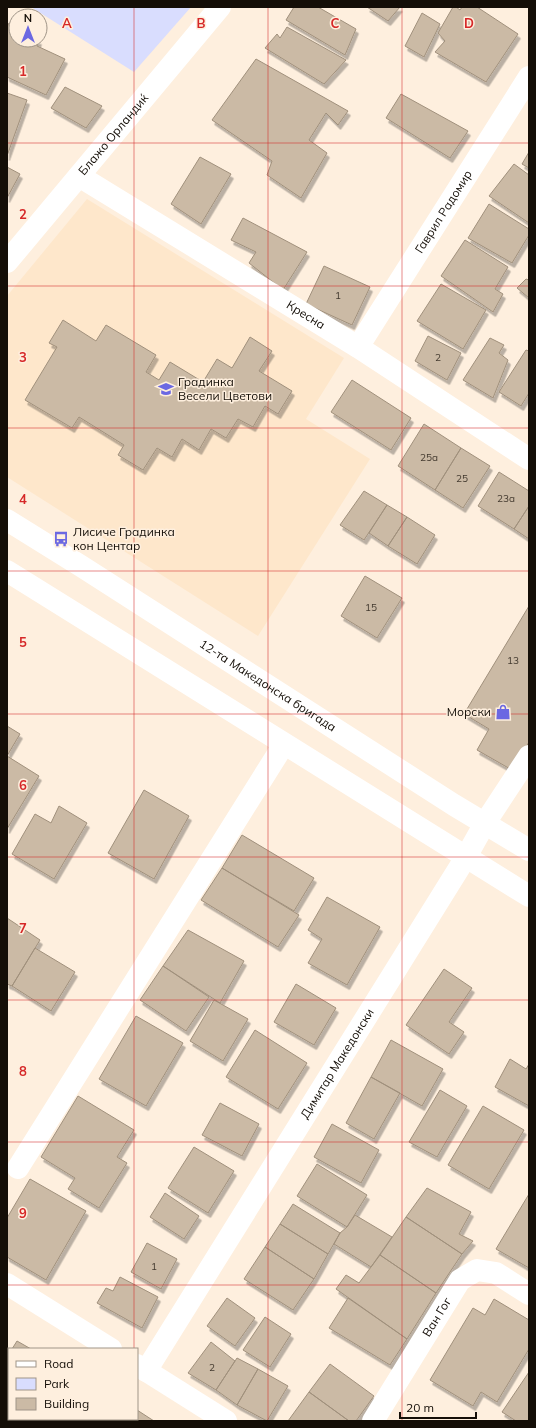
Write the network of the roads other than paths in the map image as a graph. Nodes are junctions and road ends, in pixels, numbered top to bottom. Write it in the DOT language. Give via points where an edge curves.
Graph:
graph roads {
  1 [pos="220,7"];
  2 [pos="527,84"];
  3 [pos="79,176"];
  4 [pos="7,262"];
  5 [pos="358,347"];
  6 [pos="529,459"];
  7 [pos="7,520"];
  8 [pos="7,570"];
  9 [pos="284,744"];
  10 [pos="529,756"];
  11 [pos="485,823"];
  12 [pos="529,850"];
  13 [pos="466,857"];
  14 [pos="529,896"];
  15 [pos="18,1168"];
  16 [pos="7,1284"];
  17 [pos="529,1294"];
  18 [pos="109,1348"];
  19 [pos="142,1368"];
  20 [pos="226,1421"];
  21 [pos="373,1421"];
  1 -- 3 [label="street, Блажо Орландиќ"];
  2 -- 5 [label="street, Гаврил Радомир"];
  3 -- 4 [label="street, Блажо Орландиќ"];
  3 -- 5 [label="street, Кресна"];
  5 -- 6 [label="street, Кресна"];
  7 -- 11 [label="street, 12-та Македонска бригада"];
  8 -- 9 [label="street"];
  9 -- 13 [label="street"];
  9 -- 15 [label="street"];
  10 -- 11 [label="street, Димитар Македонски"];
  11 -- 12 [label="street, 12-та Македонска бригада"];
  11 -- 13 [label="street, Димитар Македонски"];
  13 -- 14 [label="street"];
  13 -- 19 [label="street, Димитар Македонски"];
  16 -- 18 [label="street"];
  17 -- 21 [label="street, Ван Гог" via="496,1273 477,1270 460,1280"];
  19 -- 20 [label="street"];
}
